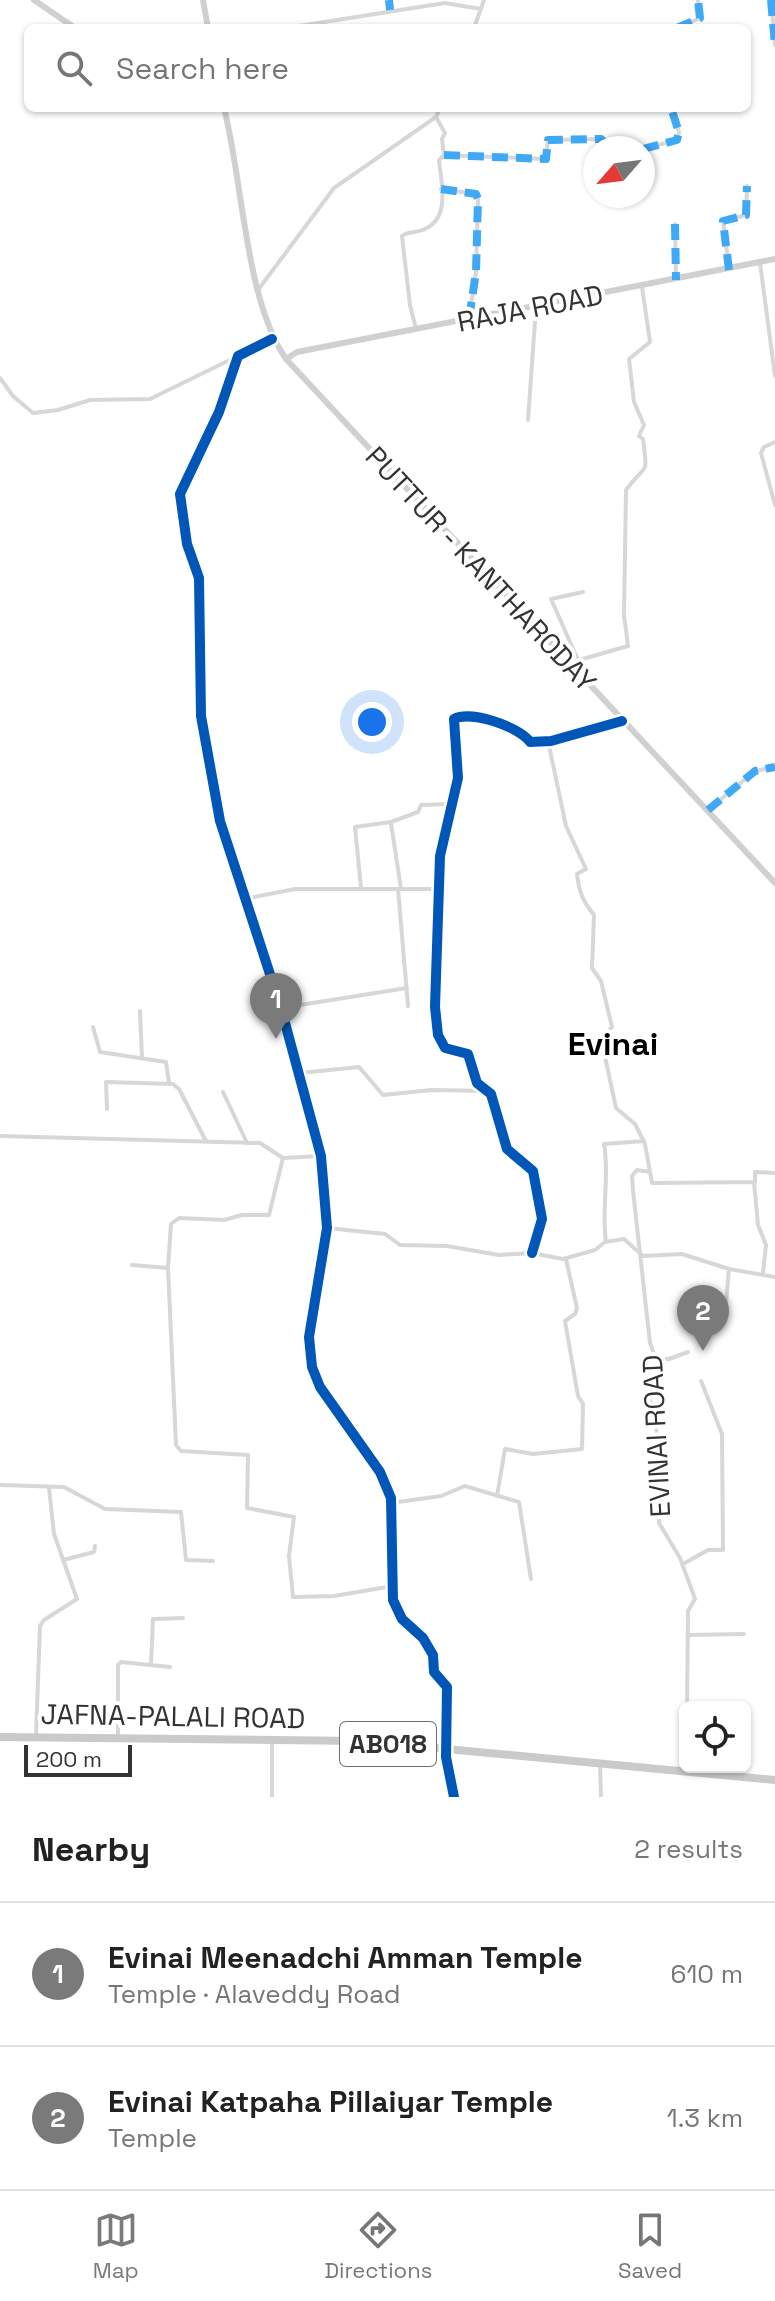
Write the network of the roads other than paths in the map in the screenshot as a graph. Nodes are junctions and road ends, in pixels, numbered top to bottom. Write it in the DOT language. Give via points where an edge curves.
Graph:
graph roads {
  1 [pos="34,0"];
  2 [pos="203,0"];
  3 [pos="389,0"];
  4 [pos="484,0"];
  5 [pos="698,0"];
  6 [pos="771,0"];
  7 [pos="481,9"];
  8 [pos="390,10"];
  9 [pos="69,24"];
  10 [pos="207,24"];
  11 [pos="309,24"];
  12 [pos="475,24"];
  13 [pos="686,24"];
  14 [pos="775,45"];
  15 [pos="225,112"];
  16 [pos="438,112"];
  17 [pos="672,112"];
  18 [pos="436,117"];
  19 [pos="583,138"];
  20 [pos="655,146"];
  21 [pos="444,155"];
  22 [pos="747,186"];
  23 [pos="441,189"];
  24 [pos="675,224"];
  25 [pos="775,259"];
  26 [pos="760,263"];
  27 [pos="729,270"];
  28 [pos="676,280"];
  29 [pos="642,287"];
  30 [pos="258,290"];
  31 [pos="536,307"];
  32 [pos="469,319"];
  33 [pos="416,329"];
  34 [pos="272,339"];
  35 [pos="238,356"];
  36 [pos="286,359"];
  37 [pos="775,376"];
  38 [pos="0,378"];
  39 [pos="528,420"];
  40 [pos="775,442"];
  41 [pos="775,505"];
  42 [pos="583,592"];
  43 [pos="578,660"];
  44 [pos="569,663"];
  45 [pos="622,721"];
  46 [pos="548,741"];
  47 [pos="775,767"];
  48 [pos="451,804"];
  49 [pos="708,810"];
  50 [pos="391,823"];
  51 [pos="775,883"];
  52 [pos="361,888"];
  53 [pos="399,889"];
  54 [pos="440,889"];
  55 [pos="244,899"];
  56 [pos="407,988"];
  57 [pos="408,1006"];
  58 [pos="281,1008"];
  59 [pos="140,1011"];
  60 [pos="93,1027"];
  61 [pos="142,1058"];
  62 [pos="300,1073"];
  63 [pos="169,1083"];
  64 [pos="489,1091"];
  65 [pos="223,1092"];
  66 [pos="107,1109"];
  67 [pos="0,1136"];
  68 [pos="644,1141"];
  69 [pos="207,1142"];
  70 [pos="247,1143"];
  71 [pos="321,1156"];
  72 [pos="283,1158"];
  73 [pos="650,1172"];
  74 [pos="775,1173"];
  75 [pos="754,1182"];
  76 [pos="327,1228"];
  77 [pos="606,1242"];
  78 [pos="532,1253"];
  79 [pos="643,1256"];
  80 [pos="566,1259"];
  81 [pos="132,1265"];
  82 [pos="168,1268"];
  83 [pos="729,1269"];
  84 [pos="763,1273"];
  85 [pos="775,1277"];
  86 [pos="714,1328"];
  87 [pos="688,1352"];
  88 [pos="656,1359"];
  89 [pos="701,1381"];
  90 [pos="0,1485"];
  91 [pos="49,1488"];
  92 [pos="497,1496"];
  93 [pos="391,1503"];
  94 [pos="95,1546"];
  95 [pos="63,1560"];
  96 [pos="213,1561"];
  97 [pos="682,1565"];
  98 [pos="531,1579"];
  99 [pos="393,1586"];
  100 [pos="183,1618"];
  101 [pos="744,1634"];
  102 [pos="688,1635"];
  103 [pos="151,1665"];
  104 [pos="170,1667"];
  105 [pos="687,1701"];
  106 [pos="36,1735"];
  107 [pos="118,1736"];
  108 [pos="0,1737"];
  109 [pos="272,1739"];
  110 [pos="449,1751"];
  111 [pos="600,1764"];
  112 [pos="679,1770"];
  113 [pos="712,1773"];
  114 [pos="775,1780"];
  115 [pos="272,1797"];
  116 [pos="454,1797"];
  117 [pos="601,1797"];
  1 -- 9 [label="street"];
  2 -- 10 [label="street"];
  3 -- 8 [label="street"];
  4 -- 7 [label="street"];
  5 -- 13 [label="street" via="700,18"];
  6 -- 14 [label="street"];
  7 -- 8 [label="street" via="445,3"];
  7 -- 12 [label="street"];
  8 -- 11 [label="street"];
  15 -- 30 [label="street, PUTTUR - KANTHARODAY"];
  16 -- 18 [label="street"];
  17 -- 20 [label="street" via="677,140"];
  18 -- 21 [label="street" via="445,133"];
  18 -- 30 [label="street" via="334,188"];
  19 -- 21 [label="street" via="548,140 546,159"];
  21 -- 23 [label="street" via="439,160"];
  22 -- 27 [label="street" via="746,215 723,221"];
  23 -- 32 [label="street" via="476,194 478,199"];
  23 -- 33 [label="street" via="444,196 436,221 402,236"];
  24 -- 28 [label="street"];
  25 -- 26 [label="street, RAJA ROAD"];
  26 -- 27 [label="street, RAJA ROAD"];
  26 -- 37 [label="street"];
  27 -- 28 [label="street, RAJA ROAD"];
  28 -- 29 [label="street, RAJA ROAD"];
  29 -- 31 [label="street, RAJA ROAD"];
  29 -- 43 [label="street" via="650,342 629,359 634,402 644,425 639,436 648,461 626,490 628,646"];
  30 -- 34 [label="street, PUTTUR - KANTHARODAY"];
  31 -- 32 [label="street, RAJA ROAD"];
  31 -- 39 [label="street"];
  32 -- 33 [label="street, RAJA ROAD"];
  33 -- 36 [label="street, RAJA ROAD" via="297,352"];
  34 -- 35 [label="street"];
  34 -- 36 [label="street, PUTTUR - KANTHARODAY"];
  35 -- 38 [label="street" via="150,399 90,400 33,413"];
  35 -- 55 [label="street" via="219,412 180,494 187,544 199,578 201,716 220,821"];
  36 -- 44 [label="street, PUTTUR - KANTHARODAY"];
  40 -- 41 [label="street" via="761,453"];
  42 -- 43 [label="street" via="551,599"];
  43 -- 44 [label="street"];
  44 -- 45 [label="street, PUTTUR - KANTHARODAY"];
  45 -- 46 [label="street"];
  45 -- 49 [label="street, PUTTUR - KANTHARODAY"];
  46 -- 48 [label="street" via="530,742 525,734 478,716 458,716 458,778"];
  46 -- 68 [label="street" via="566,826 586,869 577,874 579,893 594,915 592,968 601,981 612,1027 601,1038 610,1084 616,1108 635,1124"];
  47 -- 49 [label="street" via="755,771"];
  48 -- 52 [label="street" via="421,805 418,812 391,822 355,827"];
  48 -- 54 [label="street" via="440,856"];
  49 -- 51 [label="street, PUTTUR - KANTHARODAY"];
  50 -- 53 [label="street"];
  52 -- 53 [label="street"];
  52 -- 55 [label="street" via="295,889"];
  53 -- 54 [label="street"];
  53 -- 56 [label="street"];
  54 -- 64 [label="street" via="438,1035 445,1048 468,1054 477,1083"];
  55 -- 58 [label="street"];
  56 -- 57 [label="street"];
  56 -- 58 [label="street"];
  58 -- 62 [label="street"];
  59 -- 61 [label="street"];
  60 -- 61 [label="street" via="100,1052"];
  61 -- 63 [label="street" via="166,1062"];
  62 -- 64 [label="street" via="359,1067 383,1095"];
  62 -- 71 [label="street"];
  63 -- 66 [label="street" via="106,1082"];
  63 -- 69 [label="street" via="179,1089"];
  64 -- 78 [label="street" via="507,1149 528,1163 536,1180 542,1219"];
  65 -- 70 [label="street"];
  67 -- 69 [label="street"];
  68 -- 73 [label="street"];
  68 -- 77 [label="street" via="604,1144"];
  69 -- 70 [label="street"];
  70 -- 72 [label="street" via="260,1143"];
  71 -- 72 [label="street"];
  71 -- 76 [label="street"];
  72 -- 82 [label="street" via="269,1215 173,1220"];
  73 -- 75 [label="street" via="652,1183 660,1185"];
  73 -- 79 [label="street, EVINAI ROAD" via="637,1170 632,1176"];
  74 -- 75 [label="street" via="755,1172"];
  75 -- 84 [label="street" via="758,1225 766,1245"];
  76 -- 78 [label="street" via="385,1234 400,1245"];
  76 -- 93 [label="street" via="309,1337 312,1367 320,1387 380,1472"];
  77 -- 79 [label="street" via="628,1240"];
  77 -- 80 [label="street"];
  78 -- 80 [label="street"];
  79 -- 83 [label="street" via="682,1254"];
  79 -- 88 [label="street, EVINAI ROAD"];
  80 -- 92 [label="street" via="577,1308 565,1321 583,1404 582,1449 544,1454 505,1449"];
  81 -- 82 [label="street"];
  82 -- 99 [label="street" via="177,1449 247,1454 247,1508 294,1517 289,1556 293,1597"];
  83 -- 84 [label="street"];
  83 -- 86 [label="street" via="725,1315"];
  84 -- 85 [label="street"];
  87 -- 88 [label="street"];
  88 -- 97 [label="street, EVINAI ROAD" via="649,1399 656,1415 659,1523"];
  89 -- 97 [label="street" via="722,1434 723,1550 708,1550"];
  90 -- 91 [label="street"];
  91 -- 95 [label="street" via="50,1519"];
  91 -- 96 [label="street" via="70,1488 105,1509 181,1512 186,1560"];
  92 -- 93 [label="street" via="465,1486 441,1496"];
  92 -- 98 [label="street" via="519,1502"];
  93 -- 99 [label="street"];
  94 -- 95 [label="street" via="94,1552"];
  95 -- 106 [label="street" via="77,1599 40,1626"];
  97 -- 102 [label="street, EVINAI ROAD" via="695,1599 688,1611"];
  99 -- 110 [label="street" via="402,1619 423,1638 433,1655 434,1672 447,1687"];
  100 -- 103 [label="street" via="153,1619"];
  101 -- 102 [label="street"];
  102 -- 105 [label="street, EVINAI ROAD"];
  103 -- 104 [label="street"];
  103 -- 107 [label="street" via="118,1665"];
  106 -- 107 [label="main road, JAFNA-PALALI ROAD / AB018"];
  106 -- 108 [label="main road, JAFNA-PALALI ROAD / AB018"];
  107 -- 109 [label="main road, JAFNA-PALALI ROAD / AB018"];
  109 -- 110 [label="main road, JAFNA-PALALI ROAD / AB018" via="361,1741"];
  109 -- 115 [label="street"];
  110 -- 111 [label="main road, JAFNA-PALALI ROAD / AB018"];
  110 -- 116 [label="street"];
  111 -- 112 [label="main road, JAFNA-PALALI ROAD / AB018"];
  111 -- 117 [label="street"];
  113 -- 114 [label="main road, JAFNA-PALALI ROAD / AB018"];
}
